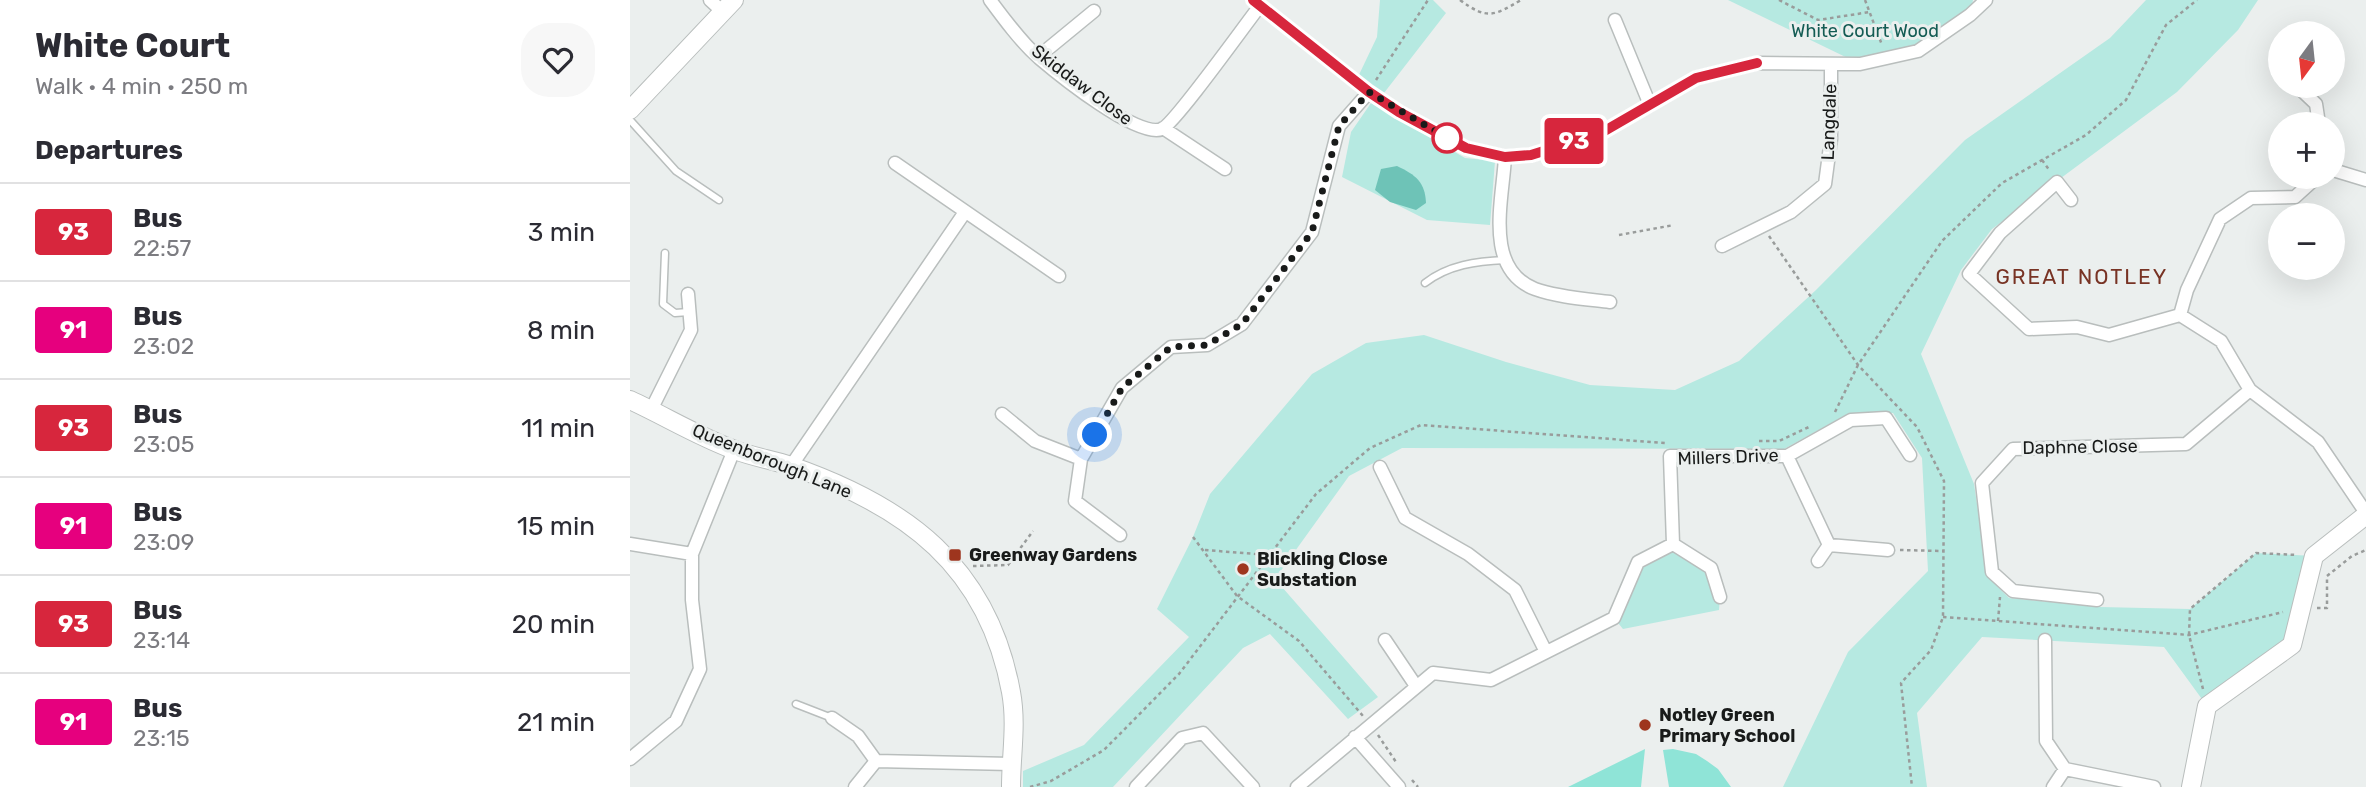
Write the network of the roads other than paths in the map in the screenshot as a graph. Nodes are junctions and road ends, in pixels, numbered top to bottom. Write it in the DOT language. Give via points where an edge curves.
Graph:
graph roads {
  1 [pos="990,0"];
  2 [pos="1986,0"];
  3 [pos="1256,3"];
  4 [pos="722,4"];
  5 [pos="1094,11"];
  6 [pos="1615,20"];
  7 [pos="1038,57"];
  8 [pos="1831,64"];
  9 [pos="1369,92"];
  10 [pos="1650,104"];
  11 [pos="630,110"];
  12 [pos="630,120"];
  13 [pos="1163,128"];
  14 [pos="1505,157"];
  15 [pos="895,163"];
  16 [pos="1225,169"];
  17 [pos="2345,174"];
  18 [pos="2366,180"];
  19 [pos="2304,189"];
  20 [pos="719,200"];
  21 [pos="2071,200"];
  22 [pos="965,212"];
  23 [pos="1722,246"];
  24 [pos="665,253"];
  25 [pos="1505,260"];
  26 [pos="1059,276"];
  27 [pos="1425,283"];
  28 [pos="688,294"];
  29 [pos="1610,302"];
  30 [pos="690,312"];
  31 [pos="2180,315"];
  32 [pos="2250,390"];
  33 [pos="630,400"];
  34 [pos="651,410"];
  35 [pos="1002,414"];
  36 [pos="734,450"];
  37 [pos="1910,455"];
  38 [pos="1787,456"];
  39 [pos="1081,459"];
  40 [pos="791,466"];
  41 [pos="1380,467"];
  42 [pos="2366,514"];
  43 [pos="1120,535"];
  44 [pos="630,544"];
  45 [pos="1673,544"];
  46 [pos="1829,545"];
  47 [pos="1888,550"];
  48 [pos="692,554"];
  49 [pos="1818,561"];
  50 [pos="1720,597"];
  51 [pos="2097,600"];
  52 [pos="1385,640"];
  53 [pos="2045,640"];
  54 [pos="1546,652"];
  55 [pos="1416,686"];
  56 [pos="796,704"];
  57 [pos="832,718"];
  58 [pos="1355,737"];
  59 [pos="630,759"];
  60 [pos="876,761"];
  61 [pos="1011,764"];
  62 [pos="2065,769"];
  63 [pos="855,787"];
  64 [pos="1011,787"];
  65 [pos="1136,787"];
  66 [pos="1254,787"];
  67 [pos="1297,787"];
  68 [pos="1399,787"];
  69 [pos="2053,787"];
  70 [pos="2154,787"];
  71 [pos="2191,787"];
  1 -- 7 [label="street, Skiddaw Close"];
  2 -- 8 [label="street" via="1918,51 1860,64"];
  3 -- 9 [label="street"];
  3 -- 13 [label="street"];
  4 -- 11 [label="street"];
  5 -- 7 [label="street"];
  6 -- 10 [label="street"];
  7 -- 13 [label="street, Skiddaw Close" via="1120,118 1145,131"];
  8 -- 10 [label="street" via="1757,63 1696,78"];
  8 -- 23 [label="street, Langdale" via="1825,184 1791,212"];
  9 -- 14 [label="street" via="1466,148"];
  9 -- 39 [label="street" via="1339,126 1312,232 1242,324 1207,345 1171,347 1161,355 1122,388"];
  10 -- 14 [label="street" via="1601,133 1531,155"];
  12 -- 20 [label="lane" via="676,172"];
  13 -- 16 [label="street"];
  14 -- 25 [label="street" via="1499,246"];
  15 -- 22 [label="street"];
  17 -- 18 [label="street"];
  19 -- 31 [label="street" via="2295,197 2250,198 2220,219"];
  21 -- 31 [label="street" via="2057,182 2000,233 1969,274 2029,329 2077,327 2109,335"];
  22 -- 26 [label="street"];
  22 -- 40 [label="street"];
  24 -- 30 [label="lane" via="663,304 675,313"];
  25 -- 27 [label="lane" via="1440,271"];
  25 -- 29 [label="street" via="1510,271 1534,289"];
  28 -- 30 [label="street"];
  30 -- 34 [label="street" via="691,330"];
  31 -- 32 [label="street" via="2221,341"];
  32 -- 42 [label="street" via="2318,442"];
  32 -- 51 [label="street, Daphne Close" via="2186,444 2013,449 1982,483 1992,572 2013,591"];
  33 -- 34 [label="street, Queenborough Lane"];
  34 -- 36 [label="street, Queenborough Lane"];
  35 -- 39 [label="street" via="1035,441"];
  36 -- 40 [label="street, Queenborough Lane"];
  36 -- 48 [label="street"];
  37 -- 38 [label="street, Millers Drive" via="1886,418 1851,420"];
  38 -- 45 [label="street, Millers Drive" via="1670,456"];
  38 -- 46 [label="street, Millers Drive"];
  39 -- 43 [label="street" via="1075,501"];
  40 -- 61 [label="street, Queenborough Lane" via="844,487 915,526 973,589 996,638 1011,691 1015,725"];
  41 -- 54 [label="street" via="1405,518 1468,554 1515,590"];
  42 -- 71 [label="street" via="2314,555 2292,645 2207,706"];
  44 -- 48 [label="street"];
  45 -- 50 [label="street" via="1711,568"];
  45 -- 54 [label="street" via="1638,562 1614,618"];
  46 -- 47 [label="street"];
  46 -- 49 [label="street"];
  48 -- 59 [label="street" via="700,668 676,721"];
  52 -- 55 [label="street"];
  53 -- 62 [label="street" via="2046,741"];
  54 -- 55 [label="street" via="1490,680 1433,673"];
  55 -- 58 [label="street"];
  56 -- 57 [label="lane"];
  57 -- 60 [label="street" via="858,736"];
  58 -- 67 [label="street"];
  58 -- 68 [label="street"];
  60 -- 61 [label="street"];
  60 -- 63 [label="street"];
  61 -- 64 [label="street, Queenborough Lane"];
  62 -- 69 [label="street"];
  62 -- 70 [label="street"];
  65 -- 66 [label="street" via="1182,738 1203,733"];
}
